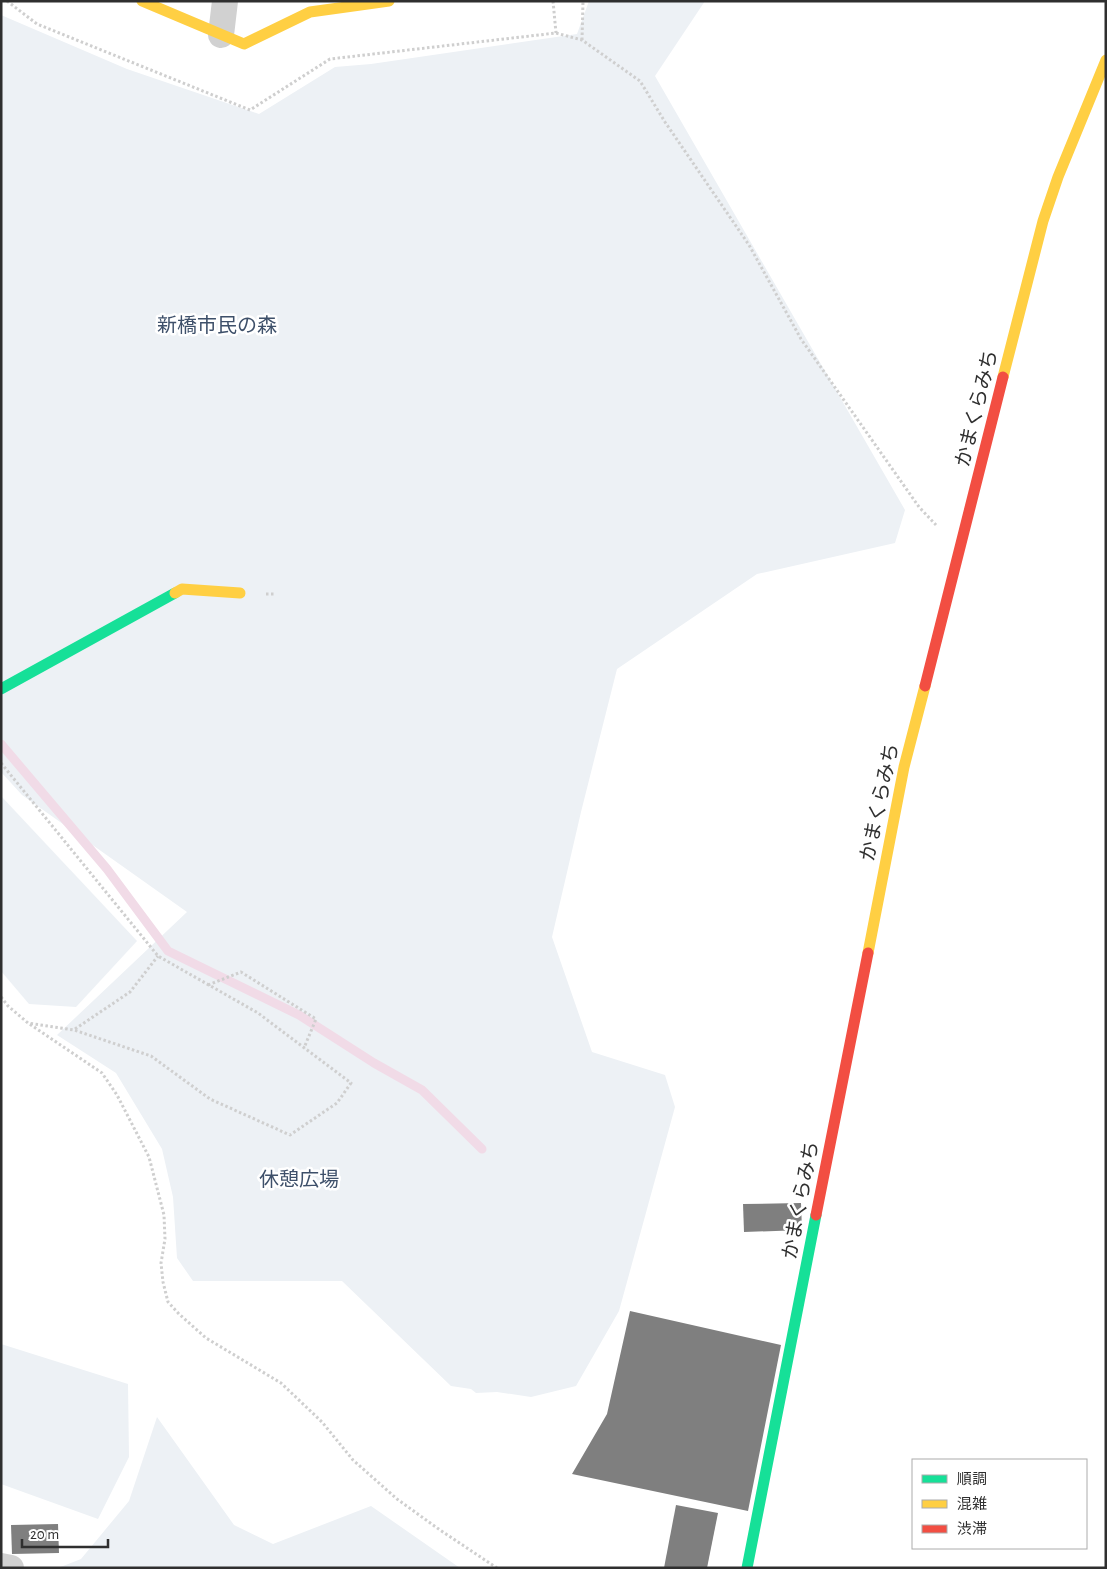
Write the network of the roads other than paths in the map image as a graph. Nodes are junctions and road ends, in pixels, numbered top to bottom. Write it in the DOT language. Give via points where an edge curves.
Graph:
graph roads {
  1 [pos="142,1"];
  2 [pos="225,1"];
  3 [pos="381,2"];
  4 [pos="221,35"];
  5 [pos="1106,60"];
  6 [pos="240,593"];
  7 [pos="1,688"];
  8 [pos="1,1566"];
  9 [pos="11,1568"];
  10 [pos="747,1568"];
  1 -- 4 [label="main road"];
  2 -- 4 [label="street"];
  3 -- 4 [label="main road" via="310,12 244,44"];
  5 -- 10 [label="main road, かまくらみち" via="1050,198 904,767"];
  6 -- 7 [label="main road" via="182,589"];
  8 -- 9 [label="street"];
}
